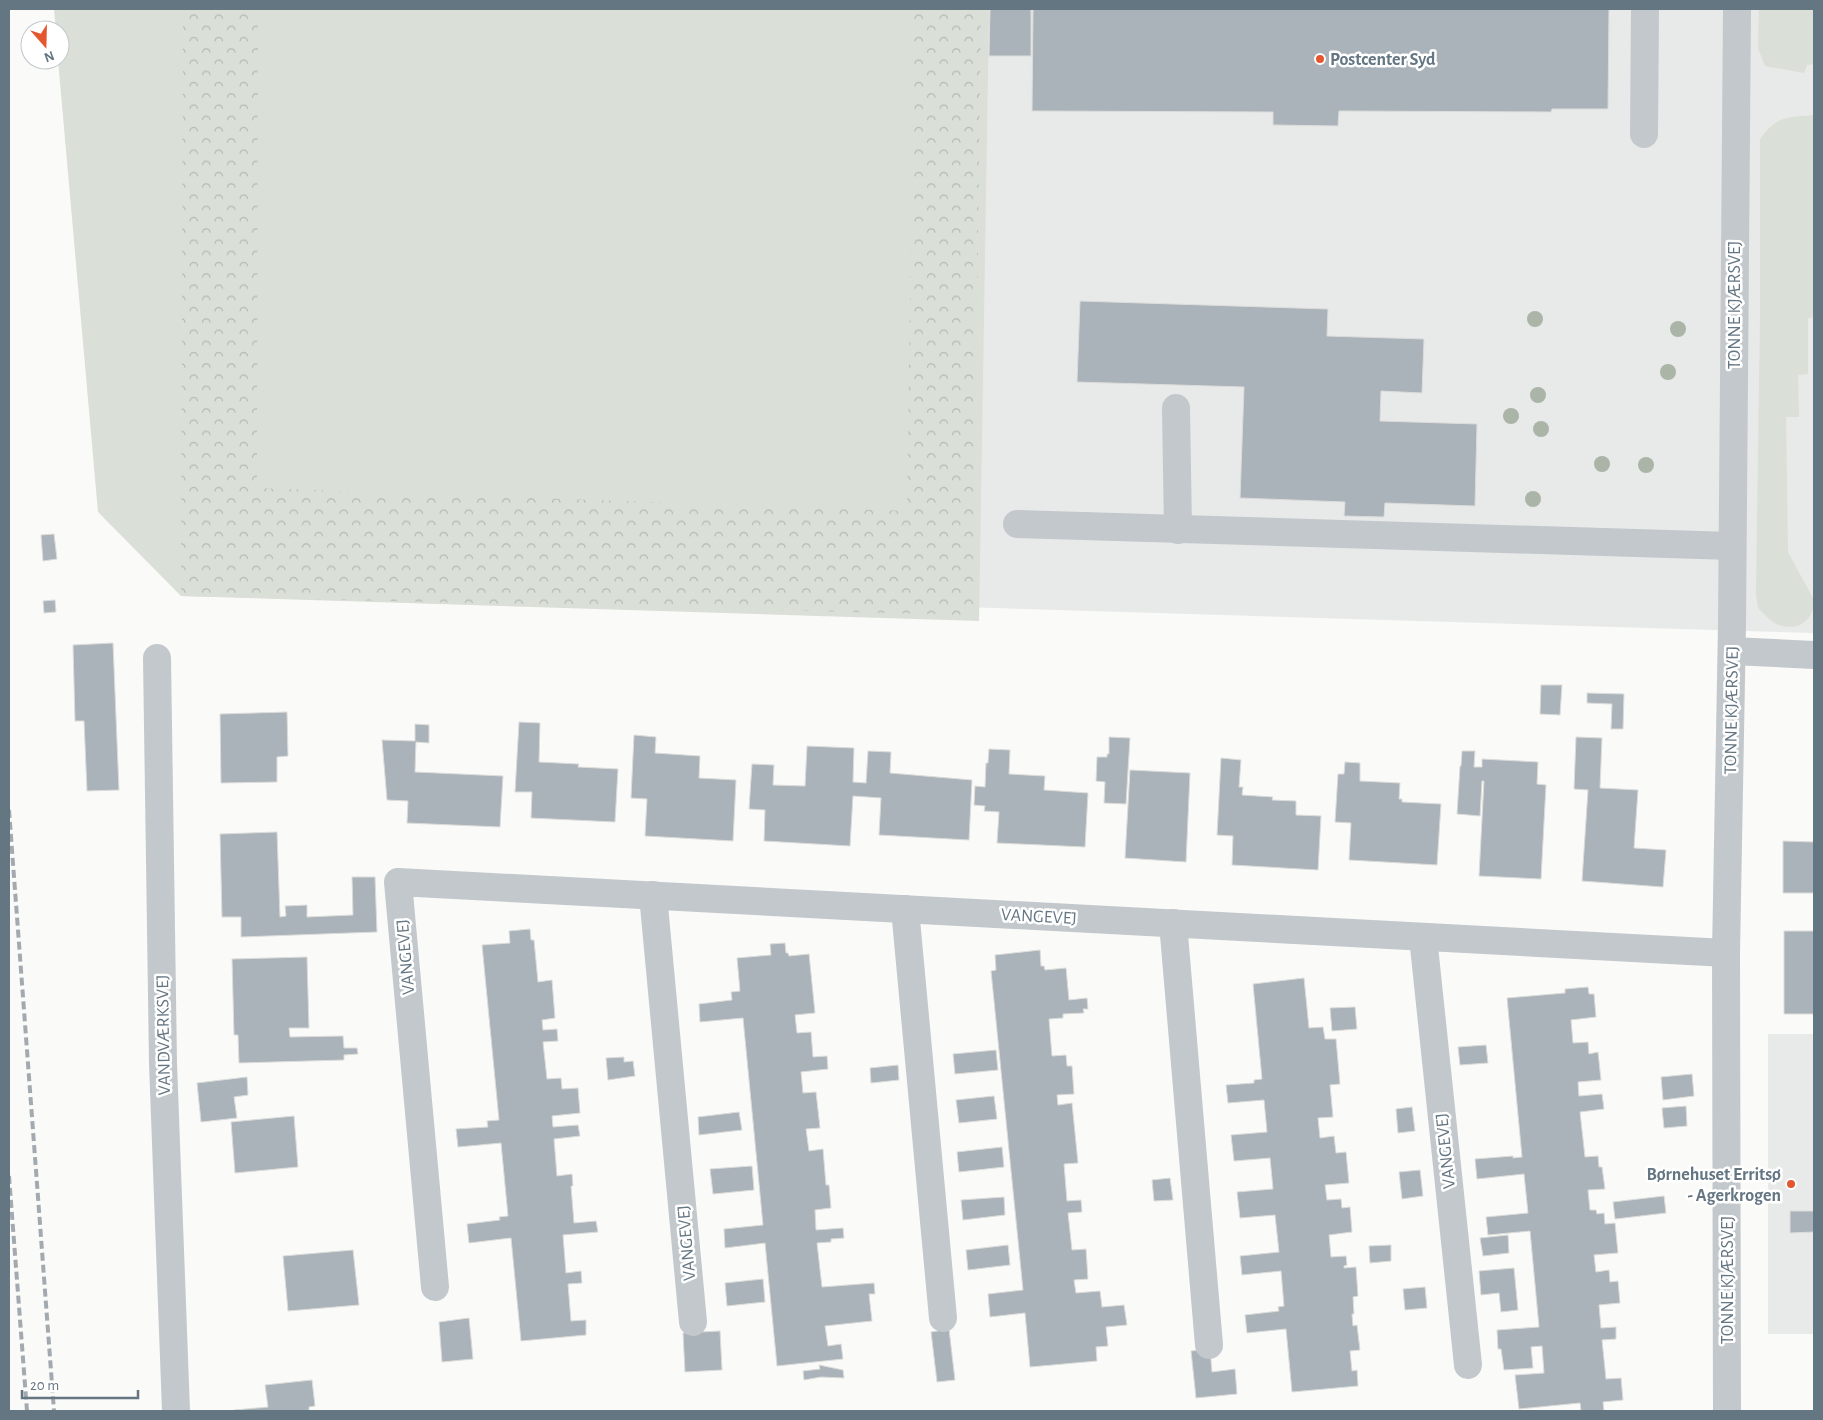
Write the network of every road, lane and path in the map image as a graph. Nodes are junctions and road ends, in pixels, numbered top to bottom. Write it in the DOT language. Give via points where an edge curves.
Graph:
graph roads {
  1 [pos="1646,9"];
  2 [pos="1737,9"];
  3 [pos="1644,134"];
  4 [pos="1176,408"];
  5 [pos="1017,524"];
  6 [pos="1178,530"];
  7 [pos="1732,546"];
  8 [pos="1732,651"];
  9 [pos="1814,655"];
  10 [pos="157,658"];
  11 [pos="653,895"];
  12 [pos="905,909"];
  13 [pos="1173,923"];
  14 [pos="1422,937"];
  15 [pos="1726,953"];
  16 [pos="435,1287"];
  17 [pos="943,1318"];
  18 [pos="693,1322"];
  19 [pos="1210,1345"];
  20 [pos="1468,1365"];
  21 [pos="176,1411"];
  22 [pos="1727,1411"];
  1 -- 3 [label="street"];
  2 -- 7 [label="street, TONNE KJÆRSVEJ"];
  4 -- 6 [label="street"];
  5 -- 6 [label="street"];
  6 -- 7 [label="street"];
  7 -- 8 [label="street, TONNE KJÆRSVEJ"];
  8 -- 9 [label="street"];
  8 -- 15 [label="street, TONNE KJÆRSVEJ"];
  10 -- 21 [label="street, VANDVÆRKSVEJ" via="163,1062"];
  11 -- 12 [label="street, VANGEVEJ"];
  11 -- 16 [label="street, VANGEVEJ" via="398,882"];
  11 -- 18 [label="street, VANGEVEJ"];
  12 -- 13 [label="street, VANGEVEJ"];
  12 -- 17 [label="street"];
  13 -- 14 [label="street, VANGEVEJ"];
  13 -- 19 [label="street"];
  14 -- 15 [label="street, VANGEVEJ"];
  14 -- 20 [label="street, VANGEVEJ"];
  15 -- 22 [label="street, TONNE KJÆRSVEJ"];
}
